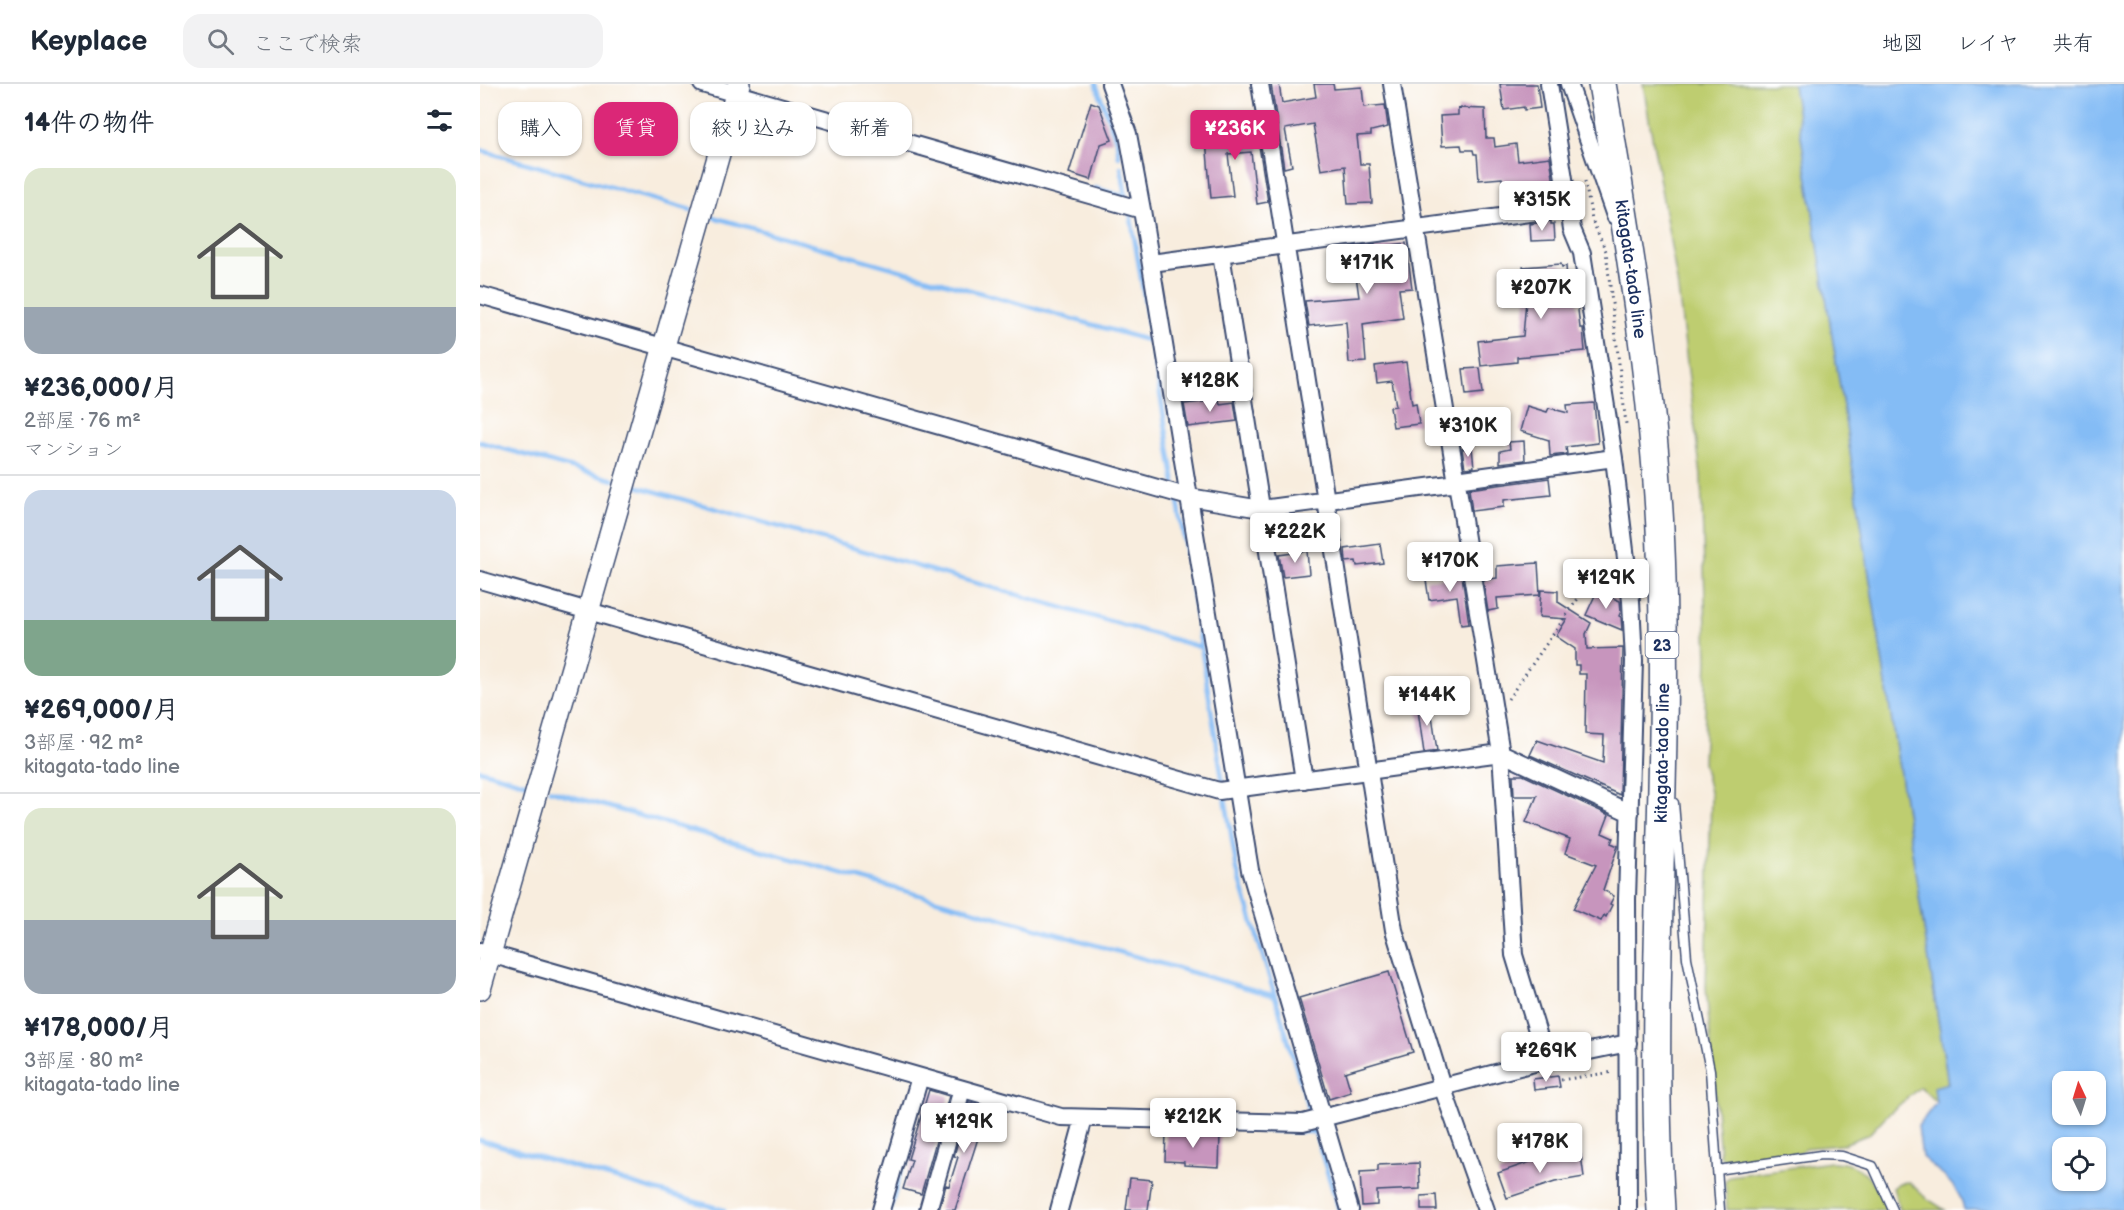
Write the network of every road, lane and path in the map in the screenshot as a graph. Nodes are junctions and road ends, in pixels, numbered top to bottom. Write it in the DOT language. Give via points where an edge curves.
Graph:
graph roads {
  1 [pos="702,84"];
  2 [pos="1110,84"];
  3 [pos="1260,84"];
  4 [pos="1392,84"];
  5 [pos="1549,84"];
  6 [pos="1569,84"];
  7 [pos="1602,84"];
  8 [pos="738,89"];
  9 [pos="1584,178"];
  10 [pos="1568,208"];
  11 [pos="1142,210"];
  12 [pos="1416,228"];
  13 [pos="1285,246"];
  14 [pos="1629,246"];
  15 [pos="1221,254"];
  16 [pos="1151,263"];
  17 [pos="480,295"];
  18 [pos="664,348"];
  19 [pos="1627,432"];
  20 [pos="1614,458"];
  21 [pos="1456,481"];
  22 [pos="1189,497"];
  23 [pos="1325,501"];
  24 [pos="1261,510"];
  25 [pos="1625,564"];
  26 [pos="480,580"];
  27 [pos="588,611"];
  28 [pos="1495,717"];
  29 [pos="1501,753"];
  30 [pos="1369,771"];
  31 [pos="1662,771"];
  32 [pos="1304,780"];
  33 [pos="1236,790"];
  34 [pos="1630,813"];
  35 [pos="485,952"];
  36 [pos="480,989"];
  37 [pos="1628,1043"];
  38 [pos="1545,1060"];
  39 [pos="1628,1070"];
  40 [pos="920,1077"];
  41 [pos="1561,1080"];
  42 [pos="1442,1086"];
  43 [pos="962,1089"];
  44 [pos="1084,1118"];
  45 [pos="1323,1119"];
  46 [pos="1717,1170"];
  47 [pos="881,1210"];
  48 [pos="928,1210"];
  49 [pos="1059,1210"];
  50 [pos="1350,1210"];
  51 [pos="1486,1210"];
  52 [pos="1628,1210"];
  53 [pos="1661,1210"];
  54 [pos="1720,1210"];
  55 [pos="1893,1210"];
  1 -- 8 [label="street"];
  2 -- 11 [label="street" via="1128,134"];
  3 -- 13 [label="street"];
  4 -- 12 [label="street"];
  5 -- 10 [label="street"];
  6 -- 14 [label="street" via="1610,206"];
  7 -- 14 [label="main road, kitagata-tado line / 23"];
  8 -- 11 [label="street"];
  8 -- 18 [label="street"];
  9 -- 19 [label="path" via="1592,220 1606,251"];
  10 -- 12 [label="street"];
  10 -- 20 [label="street" via="1582,253"];
  11 -- 16 [label="street"];
  12 -- 13 [label="street"];
  12 -- 21 [label="street"];
  13 -- 15 [label="street"];
  13 -- 23 [label="street"];
  14 -- 31 [label="main road, kitagata-tado line / 23" via="1657,494 1662,579"];
  15 -- 16 [label="street"];
  15 -- 24 [label="street"];
  16 -- 22 [label="street"];
  17 -- 18 [label="street"];
  18 -- 22 [label="street"];
  18 -- 27 [label="street"];
  20 -- 21 [label="street"];
  20 -- 25 [label="street"];
  21 -- 23 [label="street"];
  21 -- 28 [label="street"];
  22 -- 24 [label="street"];
  22 -- 33 [label="street"];
  23 -- 24 [label="street"];
  23 -- 30 [label="street"];
  24 -- 32 [label="street"];
  25 -- 28 [label="path" via="1602,564"];
  25 -- 34 [label="street" via="1634,661"];
  26 -- 27 [label="street"];
  27 -- 33 [label="street" via="1219,791"];
  27 -- 35 [label="street"];
  28 -- 29 [label="street"];
  29 -- 30 [label="street"];
  29 -- 34 [label="street"];
  29 -- 38 [label="street" via="1514,955"];
  30 -- 32 [label="street"];
  30 -- 42 [label="street" via="1394,930"];
  31 -- 46 [label="lane" via="1674,800 1687,958 1710,1070"];
  31 -- 53 [label="main road, kitagata-tado line / 23" via="1657,991"];
  32 -- 33 [label="street"];
  33 -- 45 [label="street" via="1250,870"];
  34 -- 37 [label="street"];
  35 -- 36 [label="street"];
  35 -- 40 [label="street"];
  37 -- 38 [label="street"];
  37 -- 39 [label="street"];
  38 -- 42 [label="street"];
  39 -- 41 [label="path"];
  39 -- 52 [label="street"];
  40 -- 43 [label="street"];
  40 -- 47 [label="street"];
  42 -- 45 [label="street"];
  42 -- 51 [label="street"];
  43 -- 44 [label="street" via="1061,1117"];
  43 -- 48 [label="street"];
  44 -- 45 [label="street" via="1303,1123"];
  44 -- 49 [label="street"];
  45 -- 50 [label="street"];
  46 -- 54 [label="lane"];
  46 -- 55 [label="lane" via="1821,1155 1842,1156 1873,1166"];
}
